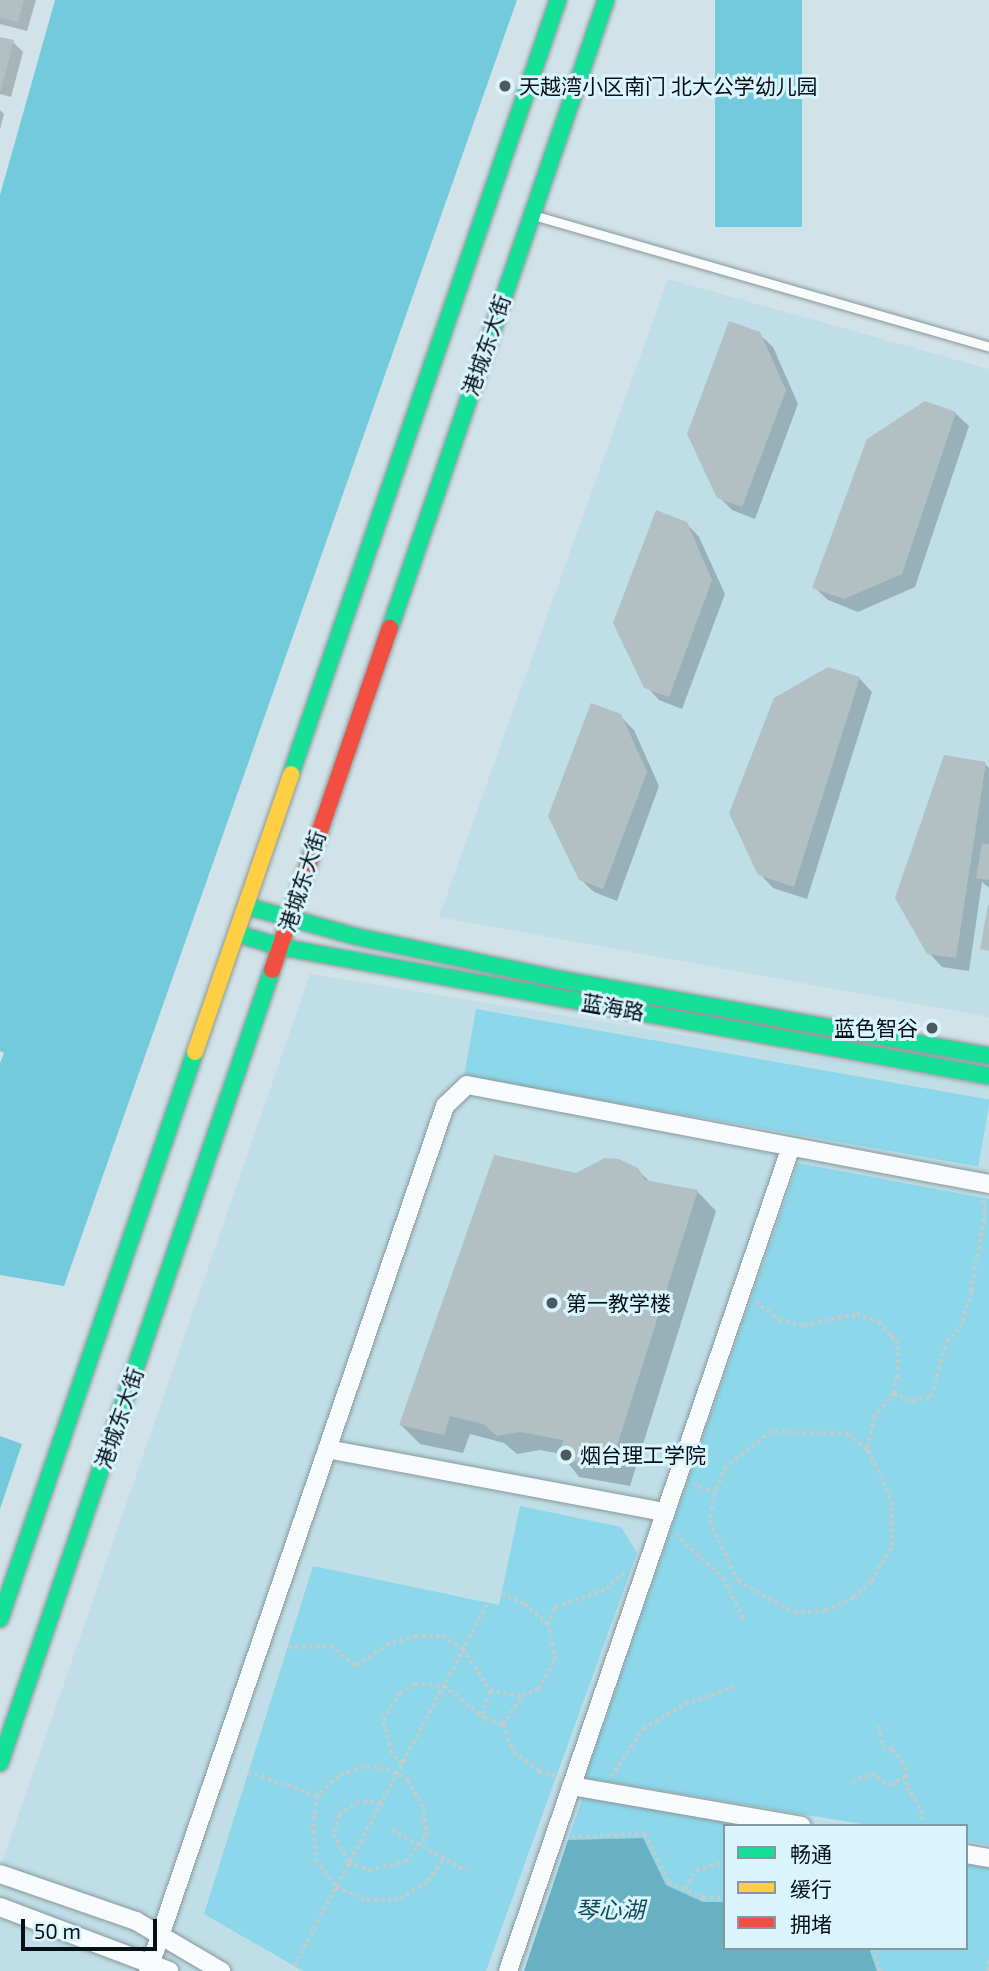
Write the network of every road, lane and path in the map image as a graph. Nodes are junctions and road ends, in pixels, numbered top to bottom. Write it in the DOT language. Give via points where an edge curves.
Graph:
graph roads {
  1 [pos="558,0"];
  2 [pos="606,0"];
  3 [pos="531,215"];
  4 [pos="989,348"];
  5 [pos="246,906"];
  6 [pos="289,917"];
  7 [pos="238,934"];
  8 [pos="281,947"];
  9 [pos="989,1056"];
  10 [pos="989,1076"];
  11 [pos="790,1147"];
  12 [pos="985,1191"];
  13 [pos="752,1298"];
  14 [pos="894,1394"];
  15 [pos="327,1449"];
  16 [pos="867,1450"];
  17 [pos="688,1482"];
  18 [pos="715,1493"];
  19 [pos="665,1512"];
  20 [pos="671,1530"];
  21 [pos="632,1568"];
  22 [pos="501,1594"];
  23 [pos="488,1603"];
  24 [pos="0,1619"];
  25 [pos="744,1620"];
  26 [pos="548,1625"];
  27 [pos="288,1647"];
  28 [pos="463,1649"];
  29 [pos="444,1686"];
  30 [pos="738,1686"];
  31 [pos="490,1690"];
  32 [pos="522,1696"];
  33 [pos="482,1715"];
  34 [pos="503,1725"];
  35 [pos="880,1726"];
  36 [pos="0,1763"];
  37 [pos="402,1764"];
  38 [pos="248,1772"];
  39 [pos="906,1777"];
  40 [pos="564,1781"];
  41 [pos="608,1782"];
  42 [pos="852,1782"];
  43 [pos="318,1797"];
  44 [pos="381,1803"];
  45 [pos="791,1824"];
  46 [pos="922,1824"];
  47 [pos="392,1830"];
  48 [pos="569,1837"];
  49 [pos="968,1854"];
  50 [pos="444,1858"];
  51 [pos="989,1858"];
  52 [pos="349,1862"];
  53 [pos="723,1863"];
  54 [pos="467,1871"];
  55 [pos="0,1874"];
  56 [pos="336,1886"];
  57 [pos="685,1889"];
  58 [pos="723,1898"];
  59 [pos="0,1907"];
  60 [pos="160,1934"];
  61 [pos="875,1950"];
  62 [pos="989,1960"];
  63 [pos="150,1966"];
  64 [pos="294,1966"];
  65 [pos="169,1971"];
  66 [pos="221,1971"];
  67 [pos="508,1971"];
  68 [pos="881,1971"];
  69 [pos="987,1971"];
  1 -- 5 [label="main road, 港城东大街"];
  2 -- 3 [label="main road, 港城东大街"];
  3 -- 4 [label="lane"];
  3 -- 6 [label="main road, 港城东大街"];
  5 -- 6 [label="main road, 蓝海路"];
  5 -- 7 [label="main road, 港城东大街"];
  6 -- 8 [label="main road, 港城东大街"];
  6 -- 9 [label="main road, 蓝海路" via="358,937 563,980"];
  7 -- 8 [label="main road, 蓝海路"];
  7 -- 24 [label="main road, 港城东大街"];
  8 -- 10 [label="main road, 蓝海路"];
  8 -- 36 [label="main road, 港城东大街"];
  11 -- 12 [label="street"];
  11 -- 15 [label="street" via="467,1086 445,1106"];
  11 -- 19 [label="street"];
  12 -- 14 [label="path" via="971,1291 960,1328 946,1342 931,1396 912,1401"];
  13 -- 14 [label="path" via="779,1320 804,1325 857,1314 879,1322 898,1346"];
  14 -- 16 [label="path" via="875,1417"];
  15 -- 19 [label="street"];
  15 -- 60 [label="street"];
  16 -- 18 [label="path" via="848,1434 771,1432 726,1467"];
  16 -- 18 [label="path" via="892,1505 892,1546 871,1581 853,1598 825,1611 794,1612 738,1581 710,1521"];
  17 -- 18 [label="path"];
  19 -- 40 [label="street"];
  20 -- 25 [label="path" via="702,1553 723,1578"];
  21 -- 26 [label="path" via="618,1574 606,1589 555,1607"];
  22 -- 26 [label="path" via="524,1604"];
  23 -- 28 [label="path"];
  26 -- 32 [label="path" via="555,1660 538,1689"];
  27 -- 28 [label="path" via="331,1646 357,1666 386,1645 415,1636 443,1636"];
  28 -- 29 [label="path"];
  28 -- 31 [label="path"];
  29 -- 33 [label="path"];
  29 -- 37 [label="path"];
  29 -- 37 [label="path" via="415,1684 390,1706 383,1720 385,1737"];
  30 -- 41 [label="path" via="685,1704 643,1729"];
  31 -- 32 [label="path"];
  31 -- 33 [label="path"];
  32 -- 34 [label="path"];
  33 -- 34 [label="path"];
  34 -- 40 [label="path" via="514,1752 539,1771"];
  35 -- 39 [label="path" via="883,1746 893,1750 906,1768"];
  37 -- 44 [label="path"];
  38 -- 43 [label="path"];
  39 -- 42 [label="path" via="890,1785 871,1774"];
  39 -- 46 [label="path"];
  40 -- 45 [label="street"];
  40 -- 67 [label="street"];
  43 -- 52 [label="path" via="338,1776 365,1768 390,1770 408,1781 423,1808 426,1836 405,1862 369,1870"];
  43 -- 56 [label="path" via="313,1824 316,1860"];
  44 -- 52 [label="path"];
  44 -- 52 [label="path" via="359,1802 341,1815 334,1834"];
  47 -- 50 [label="path"];
  48 -- 57 [label="path" via="645,1834 669,1882"];
  49 -- 51 [label="street"];
  50 -- 54 [label="path"];
  50 -- 56 [label="path" via="428,1881 400,1899 367,1900"];
  52 -- 56 [label="path"];
  53 -- 57 [label="path" via="696,1870"];
  55 -- 60 [label="street" via="136,1921"];
  56 -- 64 [label="path"];
  57 -- 58 [label="path" via="703,1898"];
  59 -- 63 [label="street"];
  60 -- 63 [label="street"];
  60 -- 66 [label="street"];
  61 -- 68 [label="path"];
  62 -- 69 [label="path"];
  63 -- 65 [label="street"];
}
